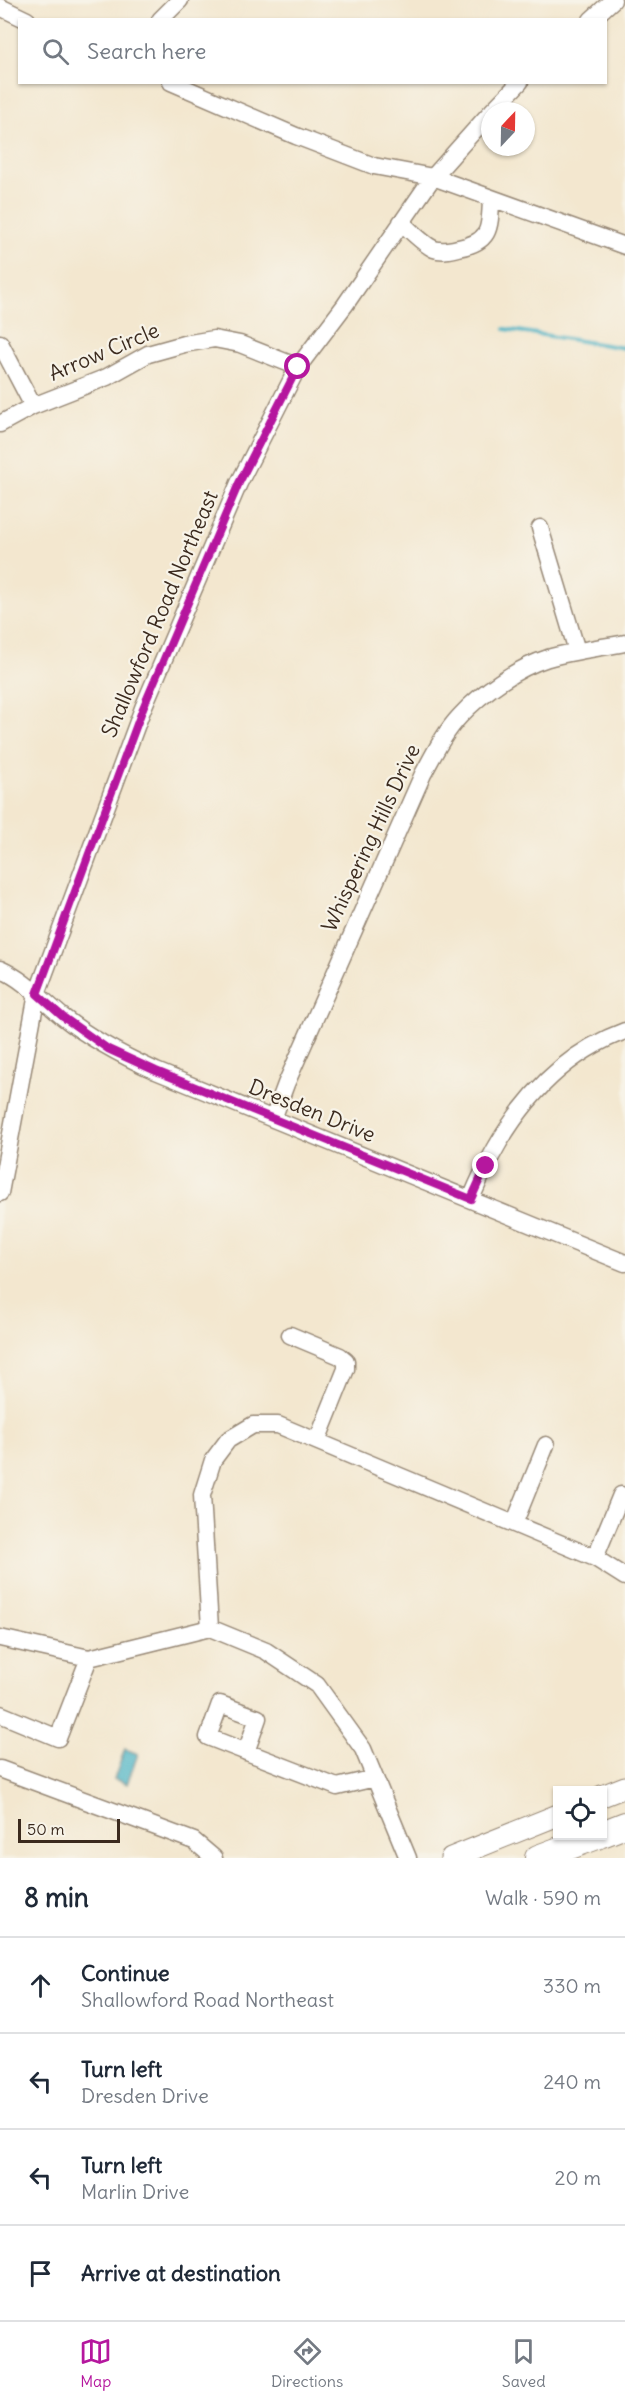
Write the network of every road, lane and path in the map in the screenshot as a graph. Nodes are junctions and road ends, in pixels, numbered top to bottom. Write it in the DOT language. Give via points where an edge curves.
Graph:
graph roads {
  1 [pos="180,0"];
  2 [pos="614,0"];
  3 [pos="0,7"];
  4 [pos="23,18"];
  5 [pos="162,18"];
  6 [pos="593,18"];
  7 [pos="176,84"];
  8 [pos="518,84"];
  9 [pos="501,102"];
  10 [pos="481,123"];
  11 [pos="433,177"];
  12 [pos="491,198"];
  13 [pos="401,222"];
  14 [pos="625,246"];
  15 [pos="0,343"];
  16 [pos="298,367"];
  17 [pos="33,406"];
  18 [pos="0,424"];
  19 [pos="540,528"];
  20 [pos="625,643"];
  21 [pos="577,651"];
  22 [pos="0,969"];
  23 [pos="37,994"];
  24 [pos="625,1031"];
  25 [pos="273,1119"];
  26 [pos="0,1193"];
  27 [pos="471,1199"];
  28 [pos="625,1263"];
  29 [pos="290,1335"];
  30 [pos="317,1441"];
  31 [pos="546,1446"];
  32 [pos="621,1495"];
  33 [pos="514,1524"];
  34 [pos="595,1558"];
  35 [pos="625,1577"];
  36 [pos="210,1628"];
  37 [pos="0,1638"];
  38 [pos="89,1658"];
  39 [pos="0,1714"];
  40 [pos="246,1752"];
  41 [pos="0,1769"];
  42 [pos="375,1778"];
  43 [pos="625,1787"];
  44 [pos="607,1794"];
  45 [pos="553,1817"];
  46 [pos="625,1825"];
  47 [pos="607,1832"];
  48 [pos="586,1840"];
  49 [pos="214,1858"];
  50 [pos="408,1858"];
  51 [pos="451,1858"];
  52 [pos="538,1858"];
  1 -- 5 [label="street"];
  2 -- 6 [label="street"];
  3 -- 4 [label="street"];
  7 -- 11 [label="street" via="374,166"];
  8 -- 9 [label="street, Shallowford Road Northeast"];
  10 -- 11 [label="street, Shallowford Road Northeast"];
  11 -- 12 [label="street"];
  11 -- 13 [label="street, Shallowford Road Northeast"];
  12 -- 13 [label="street" via="489,228 474,246 434,249"];
  12 -- 14 [label="street"];
  13 -- 16 [label="street, Shallowford Road Northeast"];
  15 -- 17 [label="street"];
  16 -- 17 [label="street, Arrow Circle" via="240,344 214,339 148,354 107,376"];
  16 -- 23 [label="street, Shallowford Road Northeast" via="239,483 143,708"];
  17 -- 18 [label="street, Arrow Circle"];
  19 -- 21 [label="street"];
  20 -- 21 [label="street, Whispering Hills Drive"];
  21 -- 25 [label="street, Whispering Hills Drive" via="546,659 488,691 460,716 440,743"];
  22 -- 23 [label="street, Dresden Drive"];
  23 -- 25 [label="street, Dresden Drive" via="108,1049"];
  23 -- 26 [label="street, Shallowford Road Northeast"];
  24 -- 27 [label="street" via="579,1054 537,1090 502,1137"];
  25 -- 27 [label="street, Dresden Drive"];
  27 -- 28 [label="street, Dresden Drive"];
  29 -- 30 [label="street" via="346,1361"];
  30 -- 33 [label="street"];
  30 -- 36 [label="street" via="278,1425 253,1425 228,1440 213,1460 202,1496"];
  31 -- 33 [label="street"];
  32 -- 34 [label="street"];
  33 -- 34 [label="street"];
  34 -- 35 [label="street"];
  36 -- 38 [label="street"];
  36 -- 42 [label="street" via="266,1651 317,1685 363,1749"];
  37 -- 38 [label="street"];
  38 -- 39 [label="street" via="58,1738"];
  40 -- 42 [label="street" via="337,1787"];
  41 -- 49 [label="street" via="194,1841"];
  42 -- 50 [label="street"];
  43 -- 44 [label="main road"];
  45 -- 51 [label="main road"];
  46 -- 47 [label="highway"];
  48 -- 52 [label="highway"];
}
